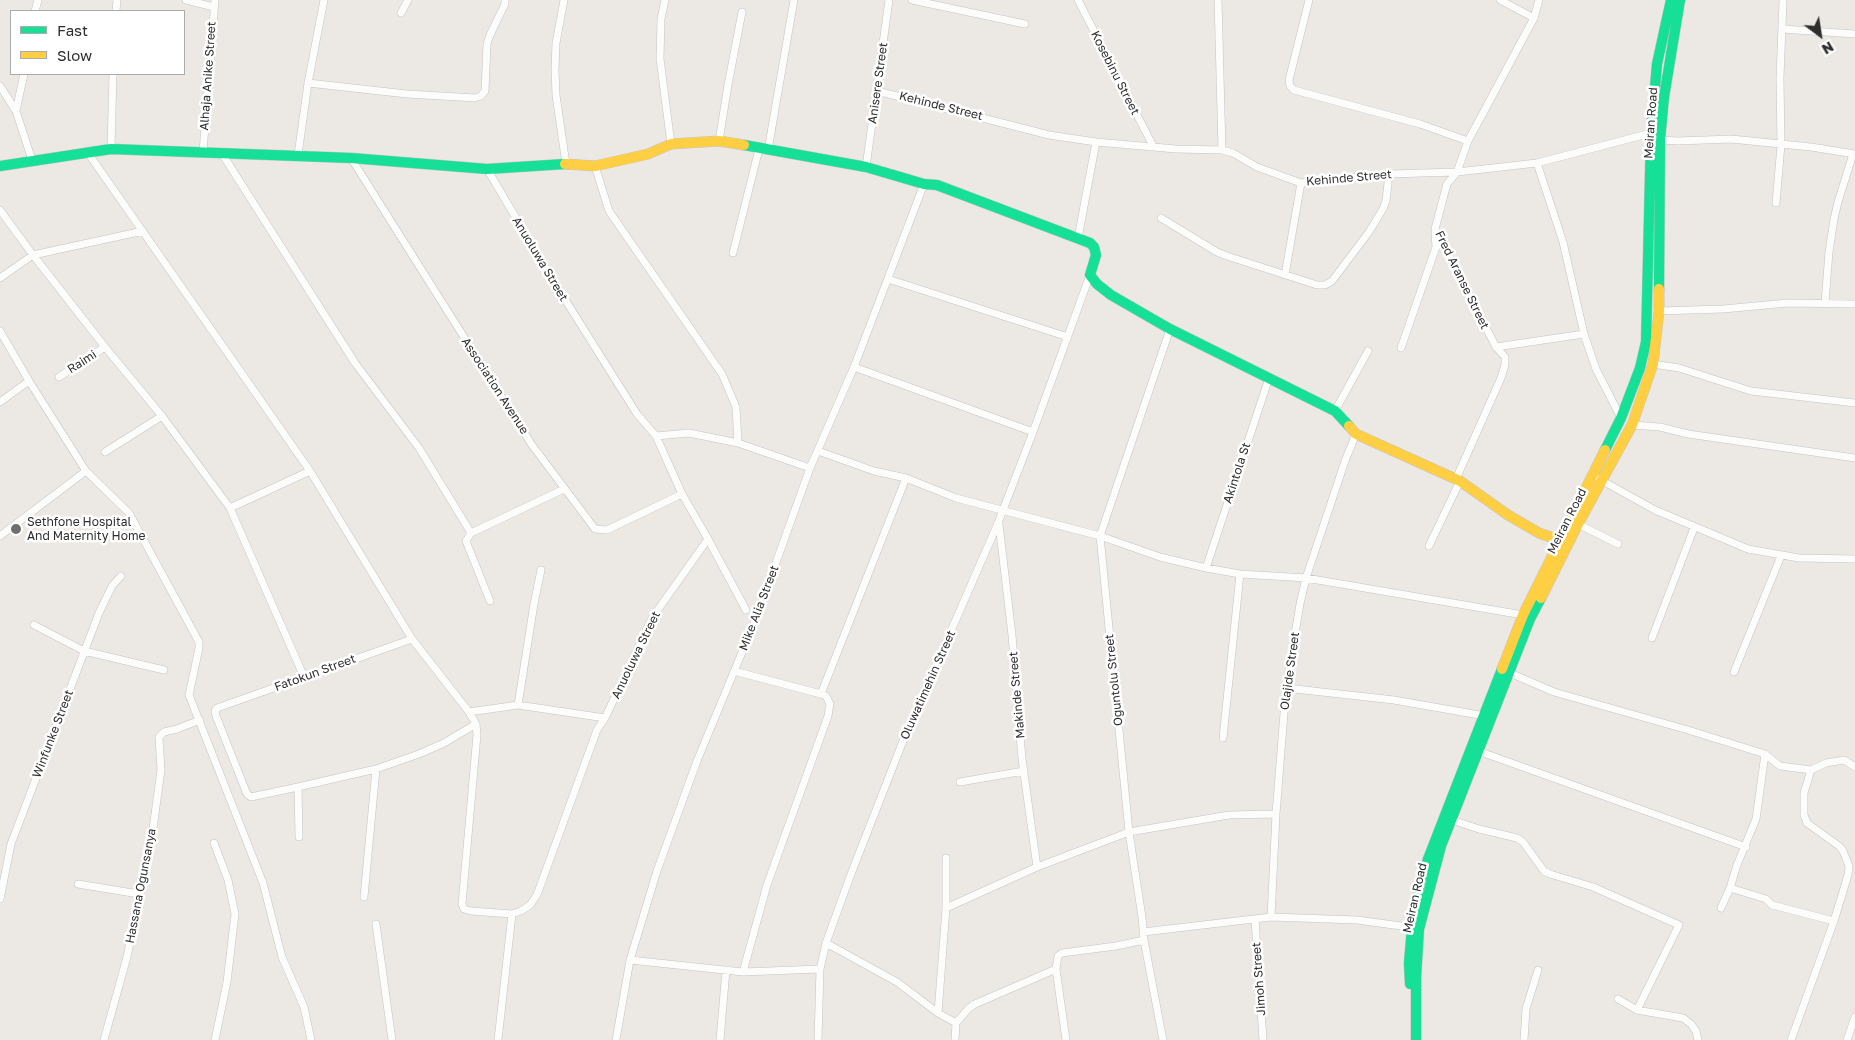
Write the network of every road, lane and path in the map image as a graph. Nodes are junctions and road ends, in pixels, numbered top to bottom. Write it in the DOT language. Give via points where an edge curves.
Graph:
graph roads {
  1 [pos="186,0"];
  2 [pos="324,0"];
  3 [pos="408,0"];
  4 [pos="505,0"];
  5 [pos="564,0"];
  6 [pos="665,0"];
  7 [pos="794,0"];
  8 [pos="889,0"];
  9 [pos="912,0"];
  10 [pos="1078,0"];
  11 [pos="1218,0"];
  12 [pos="1309,0"];
  13 [pos="1500,0"];
  14 [pos="1539,0"];
  15 [pos="1671,0"];
  16 [pos="1680,0"];
  17 [pos="1784,0"];
  18 [pos="214,3"];
  19 [pos="742,12"];
  20 [pos="401,13"];
  21 [pos="1534,18"];
  22 [pos="1025,24"];
  23 [pos="1782,29"];
  24 [pos="1855,34"];
  25 [pos="24,75"];
  26 [pos="113,75"];
  27 [pos="308,83"];
  28 [pos="0,86"];
  29 [pos="877,91"];
  30 [pos="16,111"];
  31 [pos="1651,134"];
  32 [pos="1660,140"];
  33 [pos="719,141"];
  34 [pos="1468,141"];
  35 [pos="1096,142"];
  36 [pos="671,144"];
  37 [pos="1781,145"];
  38 [pos="1153,146"];
  39 [pos="111,149"];
  40 [pos="763,150"];
  41 [pos="1222,150"];
  42 [pos="203,152"];
  43 [pos="221,152"];
  44 [pos="88,153"];
  45 [pos="1854,154"];
  46 [pos="298,155"];
  47 [pos="351,158"];
  48 [pos="32,160"];
  49 [pos="1537,163"];
  50 [pos="566,164"];
  51 [pos="0,166"];
  52 [pos="595,166"];
  53 [pos="866,167"];
  54 [pos="487,168"];
  55 [pos="1457,172"];
  56 [pos="1389,174"];
  57 [pos="1302,183"];
  58 [pos="924,184"];
  59 [pos="1776,204"];
  60 [pos="0,210"];
  61 [pos="1161,218"];
  62 [pos="1435,229"];
  63 [pos="143,230"];
  64 [pos="1078,238"];
  65 [pos="733,253"];
  66 [pos="33,255"];
  67 [pos="1090,274"];
  68 [pos="1285,275"];
  69 [pos="0,278"];
  70 [pos="888,278"];
  71 [pos="1825,303"];
  72 [pos="1855,304"];
  73 [pos="1659,312"];
  74 [pos="1170,329"];
  75 [pos="0,331"];
  76 [pos="1584,334"];
  77 [pos="1068,338"];
  78 [pos="105,347"];
  79 [pos="1496,347"];
  80 [pos="1401,348"];
  81 [pos="1368,351"];
  82 [pos="1652,364"];
  83 [pos="854,367"];
  84 [pos="59,377"];
  85 [pos="1269,378"];
  86 [pos="29,382"];
  87 [pos="0,402"];
  88 [pos="1855,403"];
  89 [pos="1335,411"];
  90 [pos="162,416"];
  91 [pos="1621,418"];
  92 [pos="1632,425"];
  93 [pos="1034,432"];
  94 [pos="1356,434"];
  95 [pos="656,436"];
  96 [pos="738,443"];
  97 [pos="818,451"];
  98 [pos="105,452"];
  99 [pos="1855,458"];
  100 [pos="810,468"];
  101 [pos="86,471"];
  102 [pos="310,471"];
  103 [pos="1592,475"];
  104 [pos="906,478"];
  105 [pos="1458,480"];
  106 [pos="1602,480"];
  107 [pos="564,489"];
  108 [pos="682,494"];
  109 [pos="230,508"];
  110 [pos="1003,509"];
  111 [pos="998,523"];
  112 [pos="1578,524"];
  113 [pos="1694,528"];
  114 [pos="471,533"];
  115 [pos="0,536"];
  116 [pos="1100,536"];
  117 [pos="708,539"];
  118 [pos="1560,540"];
  119 [pos="1618,544"];
  120 [pos="1428,546"];
  121 [pos="1781,556"];
  122 [pos="1855,559"];
  123 [pos="1206,568"];
  124 [pos="541,570"];
  125 [pos="1240,574"];
  126 [pos="121,576"];
  127 [pos="1306,578"];
  128 [pos="490,601"];
  129 [pos="746,610"];
  130 [pos="1523,615"];
  131 [pos="34,625"];
  132 [pos="1652,638"];
  133 [pos="412,639"];
  134 [pos="84,651"];
  135 [pos="164,670"];
  136 [pos="734,671"];
  137 [pos="1734,672"];
  138 [pos="1510,673"];
  139 [pos="304,677"];
  140 [pos="1286,688"];
  141 [pos="822,694"];
  142 [pos="518,705"];
  143 [pos="469,712"];
  144 [pos="1485,716"];
  145 [pos="605,718"];
  146 [pos="200,720"];
  147 [pos="476,724"];
  148 [pos="1222,738"];
  149 [pos="1478,751"];
  150 [pos="1765,754"];
  151 [pos="1855,767"];
  152 [pos="376,769"];
  153 [pos="1811,770"];
  154 [pos="1024,771"];
  155 [pos="960,782"];
  156 [pos="298,787"];
  157 [pos="1276,814"];
  158 [pos="1452,820"];
  159 [pos="1129,832"];
  160 [pos="299,837"];
  161 [pos="214,843"];
  162 [pos="1746,847"];
  163 [pos="946,858"];
  164 [pos="1037,866"];
  165 [pos="78,884"];
  166 [pos="1730,888"];
  167 [pos="1424,889"];
  168 [pos="139,894"];
  169 [pos="364,897"];
  170 [pos="0,899"];
  171 [pos="946,908"];
  172 [pos="1721,908"];
  173 [pos="512,914"];
  174 [pos="1271,917"];
  175 [pos="1255,919"];
  176 [pos="1834,920"];
  177 [pos="376,924"];
  178 [pos="1416,928"];
  179 [pos="1144,936"];
  180 [pos="826,943"];
  181 [pos="630,960"];
  182 [pos="820,969"];
  183 [pos="1056,969"];
  184 [pos="726,970"];
  185 [pos="1538,970"];
  186 [pos="743,972"];
  187 [pos="1618,999"];
  188 [pos="1637,1010"];
  189 [pos="938,1013"];
  190 [pos="1855,1017"];
  191 [pos="956,1023"];
  192 [pos="105,1040"];
  193 [pos="215,1040"];
  194 [pos="311,1040"];
  195 [pos="392,1040"];
  196 [pos="498,1040"];
  197 [pos="616,1040"];
  198 [pos="720,1040"];
  199 [pos="818,1040"];
  200 [pos="954,1040"];
  201 [pos="1066,1040"];
  202 [pos="1163,1040"];
  203 [pos="1263,1040"];
  204 [pos="1410,1040"];
  205 [pos="1416,1040"];
  206 [pos="1524,1040"];
  207 [pos="1698,1040"];
  208 [pos="1791,1040"];
  209 [pos="1846,1040"];
  1 -- 18 [label="street"];
  2 -- 27 [label="street"];
  3 -- 20 [label="street"];
  4 -- 27 [label="street" via="487,44 485,91 482,96 406,94"];
  5 -- 50 [label="street" via="554,70"];
  6 -- 36 [label="street" via="660,60"];
  7 -- 40 [label="street"];
  8 -- 29 [label="street, Anisere Street"];
  9 -- 22 [label="street"];
  10 -- 38 [label="street, Kosebinu Street"];
  11 -- 41 [label="street"];
  12 -- 34 [label="street" via="1288,80 1294,90 1420,124"];
  13 -- 21 [label="street"];
  14 -- 21 [label="street, Fred Aranse Street"];
  15 -- 31 [label="main road, Meiran Road" via="1657,64"];
  16 -- 32 [label="main road, Meiran Road"];
  17 -- 23 [label="street"];
  18 -- 42 [label="street, Alhaja Anike Street"];
  19 -- 33 [label="street"];
  21 -- 34 [label="street, Fred Aranse Street"];
  23 -- 24 [label="street"];
  23 -- 37 [label="street"];
  25 -- 30 [label="street"];
  26 -- 39 [label="street"];
  27 -- 46 [label="street"];
  28 -- 30 [label="street"];
  29 -- 35 [label="street, Kehinde Street" via="1049,134"];
  29 -- 53 [label="street, Anisere Street"];
  30 -- 48 [label="street"];
  31 -- 49 [label="street, Kehinde Street"];
  31 -- 91 [label="main road, Meiran Road" via="1646,342"];
  32 -- 37 [label="street" via="1731,139"];
  32 -- 73 [label="main road, Meiran Road"];
  33 -- 36 [label="main road"];
  33 -- 40 [label="main road"];
  34 -- 55 [label="street, Fred Aranse Street"];
  35 -- 38 [label="street, Kehinde Street"];
  35 -- 64 [label="street"];
  36 -- 52 [label="main road" via="648,154"];
  37 -- 45 [label="street"];
  37 -- 59 [label="street"];
  38 -- 41 [label="street, Kehinde Street" via="1176,150"];
  39 -- 42 [label="main road"];
  39 -- 44 [label="main road"];
  40 -- 53 [label="main road"];
  40 -- 65 [label="street"];
  41 -- 57 [label="street, Kehinde Street"];
  42 -- 43 [label="main road"];
  43 -- 46 [label="main road"];
  43 -- 114 [label="street" via="355,363 419,448"];
  44 -- 48 [label="main road"];
  44 -- 63 [label="street"];
  45 -- 71 [label="street" via="1834,219"];
  46 -- 47 [label="main road"];
  47 -- 54 [label="main road"];
  47 -- 107 [label="street, Association Avenue" via="532,444"];
  48 -- 51 [label="main road"];
  49 -- 55 [label="street, Kehinde Street"];
  49 -- 76 [label="street" via="1563,242"];
  50 -- 52 [label="main road"];
  50 -- 54 [label="main road"];
  52 -- 96 [label="street" via="609,210 722,374 736,407"];
  53 -- 58 [label="main road"];
  54 -- 95 [label="street, Anuoluwa Street" via="632,406"];
  55 -- 56 [label="street, Kehinde Street"];
  55 -- 62 [label="street, Fred Aranse Street" via="1447,184"];
  56 -- 57 [label="street, Kehinde Street"];
  56 -- 68 [label="street" via="1383,210 1332,281 1317,285"];
  57 -- 68 [label="street"];
  58 -- 64 [label="main road" via="937,185"];
  58 -- 70 [label="street, Mike Alia Street"];
  60 -- 66 [label="street"];
  61 -- 68 [label="street" via="1217,252"];
  62 -- 79 [label="street, Fred Aranse Street"];
  62 -- 80 [label="street" via="1436,248"];
  63 -- 66 [label="street"];
  63 -- 102 [label="street"];
  64 -- 67 [label="main road" via="1094,247 1096,255"];
  66 -- 69 [label="street"];
  66 -- 78 [label="street"];
  67 -- 74 [label="main road" via="1111,295"];
  67 -- 77 [label="street, Oluwatimehin Street"];
  70 -- 77 [label="street"];
  70 -- 83 [label="street, Mike Alia Street"];
  71 -- 72 [label="street"];
  71 -- 73 [label="street"];
  73 -- 82 [label="main road, Meiran Road"];
  74 -- 85 [label="main road"];
  74 -- 116 [label="street, Oguntolu Street"];
  75 -- 86 [label="street"];
  76 -- 79 [label="street"];
  76 -- 91 [label="street" via="1596,368"];
  77 -- 93 [label="street, Oluwatimehin Street"];
  78 -- 84 [label="street, Raimi"];
  78 -- 90 [label="street"];
  79 -- 105 [label="street, Fred Aranse Street" via="1505,357 1505,365"];
  81 -- 89 [label="street"];
  82 -- 88 [label="street" via="1679,368 1751,391"];
  82 -- 92 [label="main road, Meiran Road"];
  83 -- 93 [label="street"];
  83 -- 97 [label="street, Mike Alia Street"];
  85 -- 89 [label="main road"];
  85 -- 123 [label="street, Akintola St"];
  86 -- 87 [label="street"];
  86 -- 101 [label="street"];
  89 -- 94 [label="main road"];
  90 -- 98 [label="street"];
  90 -- 109 [label="street"];
  91 -- 103 [label="main road, Meiran Road"];
  92 -- 99 [label="street"];
  92 -- 106 [label="main road, Meiran Road"];
  93 -- 110 [label="street, Oluwatimehin Street"];
  94 -- 105 [label="main road"];
  94 -- 127 [label="street, Olajide Street"];
  95 -- 96 [label="street" via="689,433"];
  95 -- 108 [label="street, Anuoluwa Street"];
  96 -- 100 [label="street"];
  97 -- 100 [label="street, Mike Alia Street"];
  97 -- 104 [label="street" via="874,471"];
  100 -- 136 [label="street, Mike Alia Street" via="756,621"];
  101 -- 115 [label="street"];
  101 -- 146 [label="street" via="129,513 199,642 189,696"];
  102 -- 109 [label="street"];
  102 -- 133 [label="street"];
  103 -- 106 [label="street"];
  103 -- 118 [label="main road, Meiran Road"];
  104 -- 110 [label="street" via="956,498"];
  104 -- 141 [label="street"];
  105 -- 118 [label="main road" via="1538,533"];
  105 -- 120 [label="street, Fred Aranse Street"];
  106 -- 112 [label="main road, Meiran Road"];
  106 -- 113 [label="street"];
  107 -- 108 [label="street, Association Avenue" via="595,529 607,530"];
  107 -- 114 [label="street"];
  108 -- 117 [label="street, Anuoluwa Street"];
  109 -- 139 [label="street"];
  110 -- 111 [label="street, Oluwatimehin Street"];
  110 -- 116 [label="street"];
  111 -- 154 [label="street, Makinde Street"];
  111 -- 180 [label="street, Oluwatimehin Street" via="903,741"];
  112 -- 119 [label="street"];
  112 -- 138 [label="main road, Meiran Road" via="1530,619"];
  113 -- 121 [label="street" via="1748,549"];
  113 -- 132 [label="street"];
  114 -- 128 [label="street" via="466,541"];
  116 -- 123 [label="street" via="1160,557"];
  116 -- 159 [label="street, Oguntolu Street"];
  117 -- 129 [label="street"];
  117 -- 145 [label="street, Anuoluwa Street" via="652,618"];
  118 -- 130 [label="main road, Meiran Road"];
  121 -- 122 [label="street"];
  121 -- 137 [label="street"];
  123 -- 125 [label="street"];
  124 -- 142 [label="street"];
  125 -- 127 [label="street"];
  125 -- 148 [label="street"];
  126 -- 134 [label="street, Winfunke Street" via="98,613"];
  127 -- 130 [label="street"];
  127 -- 140 [label="street, Olajide Street"];
  130 -- 144 [label="main road, Meiran Road"];
  131 -- 134 [label="street"];
  133 -- 139 [label="street, Fatokun Street"];
  133 -- 143 [label="street"];
  134 -- 135 [label="street"];
  134 -- 170 [label="street, Winfunke Street" via="11,844"];
  136 -- 141 [label="street"];
  136 -- 181 [label="street, Mike Alia Street" via="657,871"];
  138 -- 149 [label="main road, Meiran Road"];
  138 -- 150 [label="street" via="1554,692"];
  139 -- 156 [label="street, Fatokun Street" via="215,711 247,794 252,797"];
  140 -- 144 [label="street" via="1394,700"];
  140 -- 157 [label="street, Olajide Street"];
  141 -- 186 [label="street" via="830,704 828,716 767,885"];
  142 -- 143 [label="street"];
  142 -- 145 [label="street"];
  143 -- 147 [label="street"];
  144 -- 167 [label="main road, Meiran Road" via="1444,816"];
  145 -- 173 [label="street, Anuoluwa Street" via="597,730 537,895 521,912"];
  146 -- 168 [label="street, Hassana Ogunsanya" via="164,732 159,737 161,770 152,836"];
  146 -- 194 [label="street" via="264,883 282,957 304,1007"];
  147 -- 152 [label="street" via="444,743"];
  147 -- 173 [label="street" via="462,904 464,909 471,911"];
  149 -- 158 [label="main road, Meiran Road"];
  149 -- 162 [label="street"];
  150 -- 153 [label="street" via="1780,766"];
  150 -- 162 [label="street" via="1757,814"];
  151 -- 153 [label="street" via="1844,760"];
  152 -- 156 [label="street"];
  152 -- 169 [label="street"];
  153 -- 176 [label="street" via="1804,793 1807,823 1839,846 1849,866"];
  154 -- 155 [label="street"];
  154 -- 164 [label="street, Makinde Street"];
  156 -- 160 [label="street"];
  157 -- 159 [label="street" via="1228,815"];
  157 -- 174 [label="street, Olajide Street"];
  158 -- 167 [label="main road, Meiran Road"];
  158 -- 188 [label="street" via="1517,838 1550,874 1593,887 1679,925"];
  159 -- 164 [label="street"];
  159 -- 179 [label="street, Oguntolu Street"];
  161 -- 193 [label="street" via="228,880 235,914 227,982"];
  162 -- 166 [label="street"];
  163 -- 171 [label="street"];
  164 -- 171 [label="street"];
  165 -- 168 [label="street"];
  166 -- 172 [label="street"];
  166 -- 176 [label="street" via="1766,899 1772,905"];
  167 -- 178 [label="main road, Meiran Road"];
  168 -- 192 [label="street, Hassana Ogunsanya" via="127,958"];
  171 -- 189 [label="street"];
  173 -- 196 [label="street"];
  174 -- 175 [label="street"];
  174 -- 178 [label="street" via="1357,920"];
  175 -- 179 [label="street"];
  175 -- 203 [label="street, Jimoh Street"];
  176 -- 208 [label="street"];
  177 -- 195 [label="street"];
  178 -- 204 [label="main road, Meiran Road" via="1409,963"];
  178 -- 205 [label="main road, Meiran Road"];
  179 -- 183 [label="street" via="1116,946 1062,953 1056,961"];
  179 -- 202 [label="street, Oguntolu Street"];
  180 -- 182 [label="street, Oluwatimehin Street"];
  180 -- 189 [label="street" via="896,982"];
  181 -- 184 [label="street"];
  181 -- 197 [label="street, Mike Alia Street"];
  182 -- 186 [label="street"];
  182 -- 199 [label="street, Oluwatimehin Street"];
  183 -- 191 [label="street" via="969,1008"];
  183 -- 201 [label="street"];
  184 -- 186 [label="street"];
  184 -- 198 [label="street"];
  185 -- 206 [label="street" via="1526,1009"];
  187 -- 188 [label="street"];
  188 -- 207 [label="street" via="1683,1018 1696,1031"];
  189 -- 191 [label="street"];
  190 -- 209 [label="street"];
  191 -- 200 [label="street"];
}
